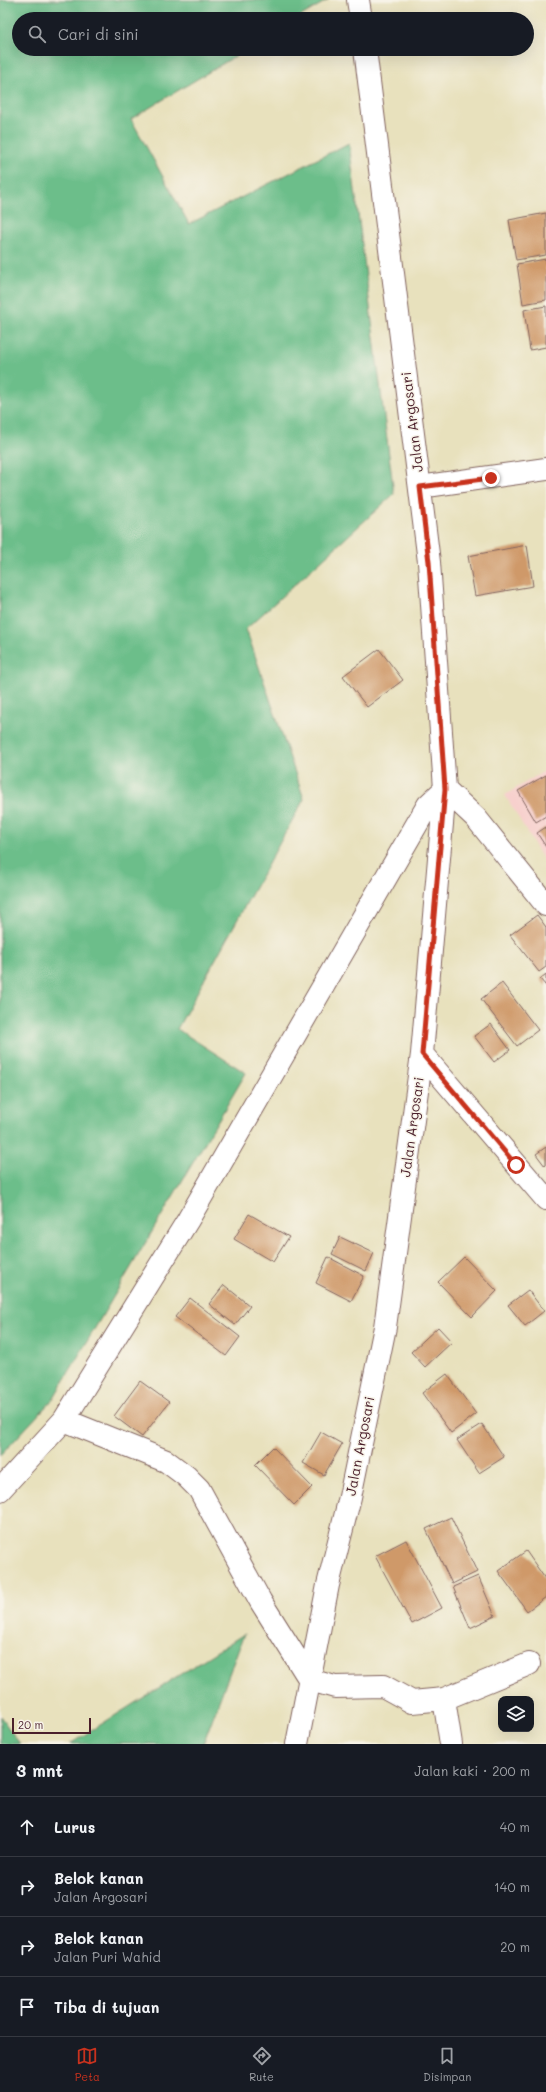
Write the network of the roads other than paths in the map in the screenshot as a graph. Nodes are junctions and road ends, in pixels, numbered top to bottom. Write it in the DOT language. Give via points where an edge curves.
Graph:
graph roads {
  1 [pos="358,0"];
  2 [pos="360,12"];
  3 [pos="366,56"];
  4 [pos="546,468"];
  5 [pos="420,487"];
  6 [pos="445,789"];
  7 [pos="546,905"];
  8 [pos="422,1054"];
  9 [pos="546,1199"];
  10 [pos="64,1420"];
  11 [pos="0,1490"];
  12 [pos="530,1664"];
  13 [pos="310,1680"];
  14 [pos="444,1699"];
  15 [pos="297,1744"];
  16 [pos="451,1744"];
  1 -- 2 [label="street"];
  3 -- 5 [label="street, Jalan Argosari"];
  4 -- 5 [label="street"];
  5 -- 6 [label="street, Jalan Argosari" via="429,562"];
  6 -- 7 [label="street" via="476,818"];
  6 -- 8 [label="street, Jalan Argosari"];
  6 -- 10 [label="street" via="428,805 188,1220"];
  8 -- 9 [label="street"];
  8 -- 13 [label="street, Jalan Argosari" via="385,1327 350,1497 328,1585"];
  10 -- 11 [label="street"];
  10 -- 13 [label="street" via="166,1461 186,1476 198,1489 261,1602"];
  12 -- 14 [label="street"];
  13 -- 14 [label="street" via="335,1687 383,1686 412,1702"];
  13 -- 15 [label="street, Jalan Argosari"];
  14 -- 16 [label="street"];
}
